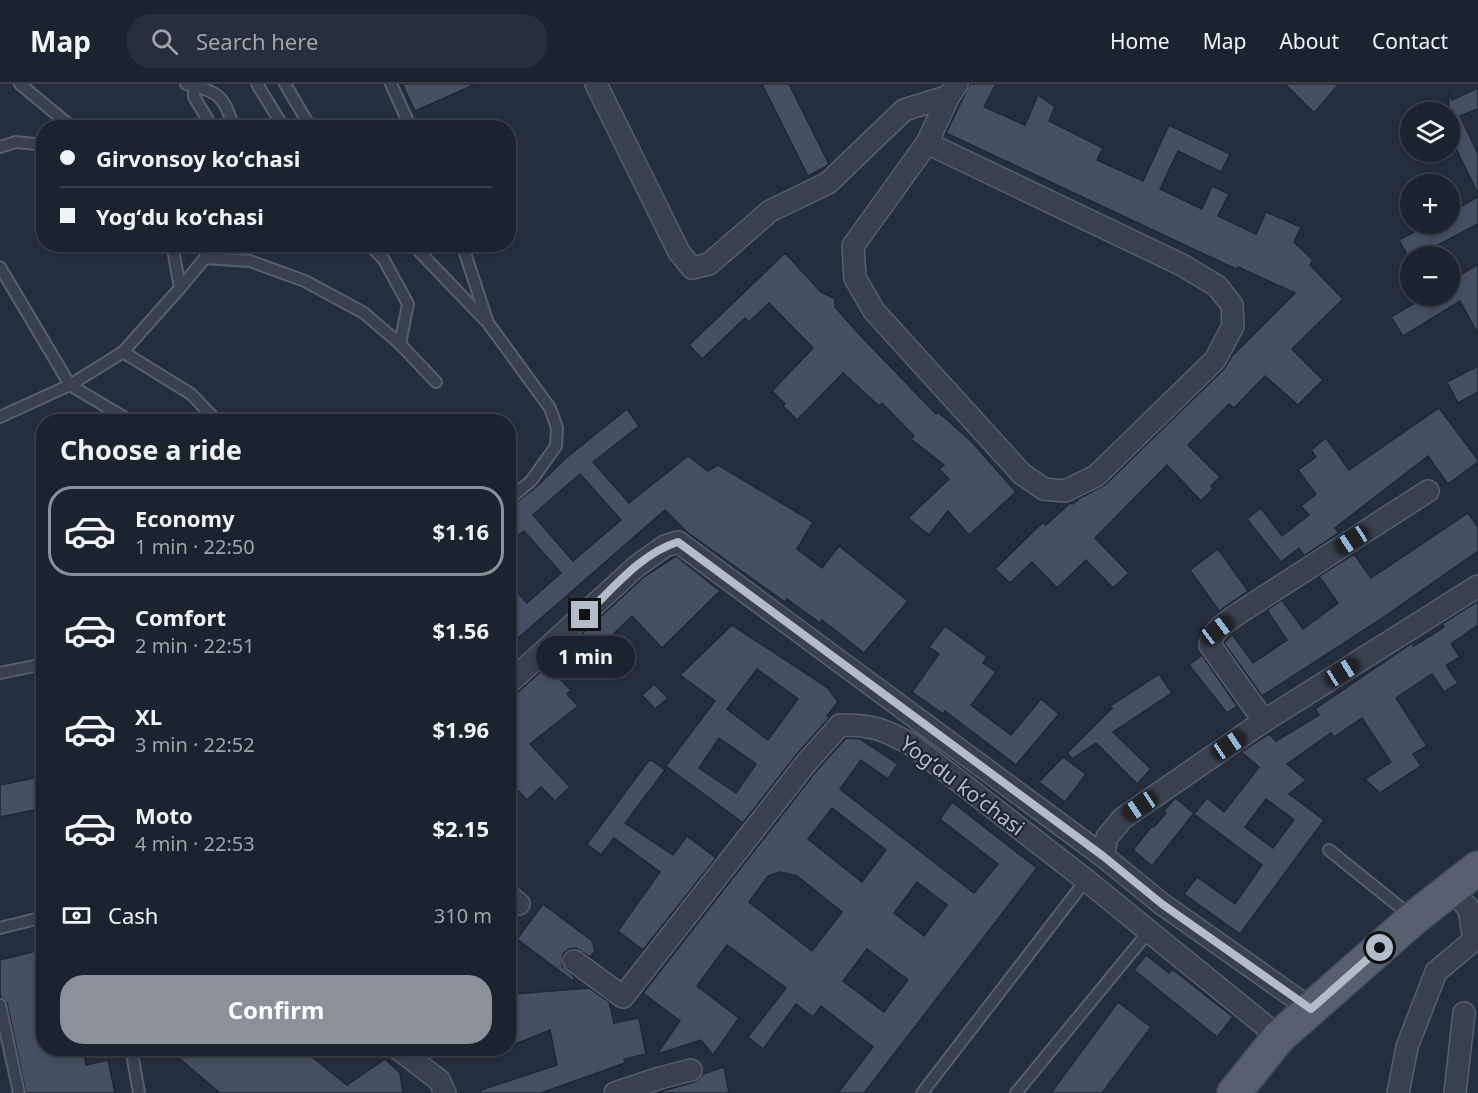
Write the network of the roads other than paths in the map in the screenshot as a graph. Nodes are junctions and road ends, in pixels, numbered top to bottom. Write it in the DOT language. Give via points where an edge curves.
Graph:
graph roads {
  1 [pos="21,84"];
  2 [pos="257,84"];
  3 [pos="285,84"];
  4 [pos="391,84"];
  5 [pos="596,84"];
  6 [pos="191,85"];
  7 [pos="953,90"];
  8 [pos="64,120"];
  9 [pos="208,120"];
  10 [pos="231,120"];
  11 [pos="279,120"];
  12 [pos="305,120"];
  13 [pos="407,120"];
  14 [pos="927,143"];
  15 [pos="36,144"];
  16 [pos="0,147"];
  17 [pos="173,252"];
  18 [pos="207,252"];
  19 [pos="376,252"];
  20 [pos="420,252"];
  21 [pos="465,252"];
  22 [pos="205,258"];
  23 [pos="0,267"];
  24 [pos="180,288"];
  25 [pos="488,323"];
  26 [pos="400,344"];
  27 [pos="123,352"];
  28 [pos="436,382"];
  29 [pos="70,385"];
  30 [pos="119,414"];
  31 [pos="210,414"];
  32 [pos="0,417"];
  33 [pos="1428,491"];
  34 [pos="516,493"];
  35 [pos="1478,586"];
  36 [pos="36,666"];
  37 [pos="0,673"];
  38 [pos="516,677"];
  39 [pos="1264,721"];
  40 [pos="1329,850"];
  41 [pos="1103,856"];
  42 [pos="1478,868"];
  43 [pos="1086,880"];
  44 [pos="1451,889"];
  45 [pos="1414,918"];
  46 [pos="36,919"];
  47 [pos="0,928"];
  48 [pos="1149,932"];
  49 [pos="574,961"];
  50 [pos="0,1005"];
  51 [pos="1311,1009"];
  52 [pos="1464,1013"];
  53 [pos="1279,1037"];
  54 [pos="132,1056"];
  55 [pos="407,1056"];
  56 [pos="691,1070"];
  57 [pos="19,1093"];
  58 [pos="139,1093"];
  59 [pos="445,1093"];
  60 [pos="615,1093"];
  61 [pos="922,1093"];
  62 [pos="1016,1093"];
  63 [pos="1234,1093"];
  64 [pos="1398,1093"];
  65 [pos="1455,1093"];
  1 -- 8 [label="lane"];
  2 -- 11 [label="lane"];
  3 -- 12 [label="lane"];
  4 -- 13 [label="lane"];
  5 -- 7 [label="street" via="679,252 692,268 709,264 770,211 828,183 904,110"];
  6 -- 9 [label="lane"];
  6 -- 10 [label="lane" via="215,93 229,108"];
  7 -- 14 [label="street"];
  14 -- 14 [label="street" via="853,246 855,278 874,311 1022,474 1044,489 1065,491 1096,476 1215,360 1233,326 1232,305 1217,286 1182,265"];
  15 -- 16 [label="lane" via="16,142"];
  17 -- 24 [label="lane"];
  18 -- 22 [label="lane"];
  19 -- 26 [label="lane" via="408,304"];
  20 -- 25 [label="lane"];
  21 -- 25 [label="lane"];
  22 -- 24 [label="lane"];
  22 -- 26 [label="lane" via="250,261 305,281 364,313"];
  23 -- 29 [label="lane"];
  24 -- 27 [label="lane"];
  25 -- 34 [label="lane" via="550,408 557,428 556,446 531,481"];
  26 -- 28 [label="lane"];
  27 -- 29 [label="lane"];
  27 -- 31 [label="lane" via="191,394"];
  29 -- 30 [label="lane"];
  29 -- 32 [label="lane"];
  33 -- 39 [label="street" via="1239,613 1211,637 1210,645"];
  35 -- 39 [label="street"];
  36 -- 37 [label="lane"];
  38 -- 41 [label="street, Yogʻdu koʻchasi" via="637,567 664,546 678,542"];
  39 -- 41 [label="street" via="1123,818 1107,837"];
  40 -- 45 [label="lane"];
  41 -- 51 [label="street, Yogʻdu koʻchasi" via="1162,904"];
  42 -- 44 [label="main road"];
  43 -- 48 [label="street, Yogʻdu koʻchasi"];
  43 -- 49 [label="street, Yogʻdu koʻchasi" via="911,744 868,725 840,725 624,996"];
  43 -- 61 [label="lane"];
  44 -- 45 [label="main road"];
  44 -- 64 [label="street" via="1469,909 1474,940 1436,972 1407,1047"];
  45 -- 51 [label="main road"];
  46 -- 47 [label="lane"];
  48 -- 53 [label="street, Yogʻdu koʻchasi"];
  48 -- 62 [label="lane"];
  50 -- 57 [label="lane"];
  51 -- 53 [label="main road"];
  52 -- 65 [label="street"];
  53 -- 63 [label="main road"];
  54 -- 58 [label="lane"];
  55 -- 59 [label="street" via="439,1080"];
  56 -- 60 [label="street"];
}
